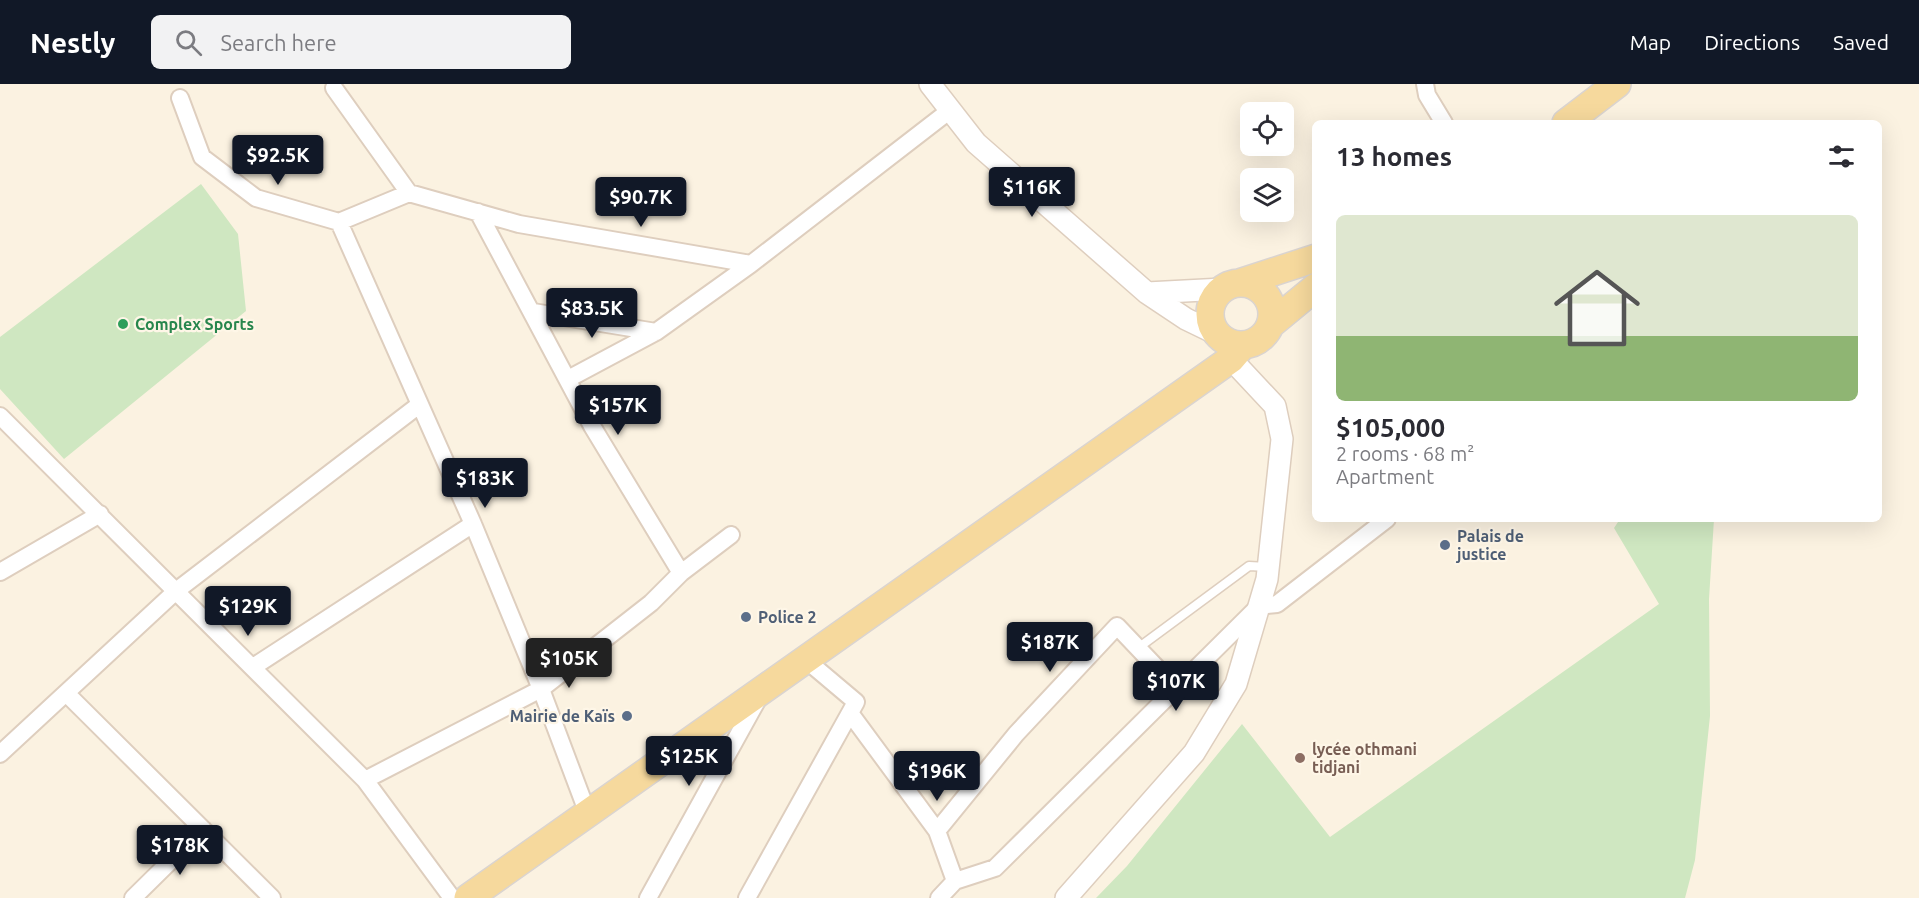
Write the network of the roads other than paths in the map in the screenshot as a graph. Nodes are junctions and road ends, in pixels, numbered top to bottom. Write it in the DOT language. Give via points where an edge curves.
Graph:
graph roads {
  1 [pos="930,84"];
  2 [pos="1425,84"];
  3 [pos="1617,84"];
  4 [pos="334,88"];
  5 [pos="180,98"];
  6 [pos="949,111"];
  7 [pos="1442,120"];
  8 [pos="1570,120"];
  9 [pos="409,192"];
  10 [pos="478,212"];
  11 [pos="339,222"];
  12 [pos="1312,259"];
  13 [pos="751,264"];
  14 [pos="1231,286"];
  15 [pos="1312,291"];
  16 [pos="1147,292"];
  17 [pos="533,312"];
  18 [pos="1270,325"];
  19 [pos="656,332"];
  20 [pos="1231,346"];
  21 [pos="568,379"];
  22 [pos="419,405"];
  23 [pos="1,419"];
  24 [pos="100,514"];
  25 [pos="1383,522"];
  26 [pos="473,524"];
  27 [pos="730,535"];
  28 [pos="1269,567"];
  29 [pos="0,572"];
  30 [pos="681,573"];
  31 [pos="176,591"];
  32 [pos="1259,606"];
  33 [pos="1138,648"];
  34 [pos="806,659"];
  35 [pos="253,667"];
  36 [pos="1176,688"];
  37 [pos="541,689"];
  38 [pos="66,693"];
  39 [pos="761,693"];
  40 [pos="849,713"];
  41 [pos="0,754"];
  42 [pos="365,780"];
  43 [pos="588,814"];
  44 [pos="203,829"];
  45 [pos="937,831"];
  46 [pos="955,881"];
  47 [pos="133,898"];
  48 [pos="272,898"];
  49 [pos="452,898"];
  50 [pos="468,898"];
  51 [pos="648,898"];
  52 [pos="747,898"];
  53 [pos="939,898"];
  54 [pos="1066,898"];
  1 -- 6 [label="street"];
  2 -- 7 [label="street"];
  3 -- 8 [label="main road"];
  4 -- 9 [label="street"];
  5 -- 11 [label="street" via="202,157 256,198"];
  6 -- 13 [label="street"];
  6 -- 16 [label="street" via="976,143"];
  9 -- 10 [label="street"];
  9 -- 11 [label="street"];
  10 -- 13 [label="street" via="519,224"];
  10 -- 17 [label="street"];
  11 -- 22 [label="street"];
  12 -- 14 [label="main road"];
  13 -- 19 [label="street"];
  14 -- 16 [label="street"];
  14 -- 18 [label="main road" via="1256,286 1268,299"];
  14 -- 20 [label="main road" via="1216,295 1210,311 1213,328"];
  15 -- 18 [label="main road"];
  16 -- 20 [label="street"];
  17 -- 19 [label="street"];
  17 -- 21 [label="street"];
  18 -- 20 [label="main road" via="1259,339"];
  19 -- 21 [label="street"];
  20 -- 28 [label="street" via="1275,406 1282,439"];
  20 -- 34 [label="main road"];
  21 -- 30 [label="street"];
  22 -- 26 [label="street"];
  22 -- 31 [label="street"];
  23 -- 24 [label="street"];
  24 -- 29 [label="street"];
  24 -- 31 [label="street"];
  25 -- 32 [label="street" via="1277,604"];
  26 -- 35 [label="street"];
  26 -- 37 [label="street"];
  27 -- 30 [label="street"];
  28 -- 32 [label="street"];
  28 -- 33 [label="lane" via="1249,567"];
  30 -- 37 [label="street" via="651,603"];
  31 -- 35 [label="street"];
  31 -- 38 [label="street"];
  32 -- 36 [label="street"];
  32 -- 54 [label="street" via="1236,684 1194,753"];
  33 -- 36 [label="street"];
  33 -- 45 [label="street" via="1117,626 1016,734"];
  34 -- 39 [label="main road"];
  34 -- 40 [label="street" via="856,702"];
  35 -- 42 [label="street"];
  36 -- 46 [label="street" via="996,868"];
  37 -- 42 [label="street"];
  37 -- 43 [label="street"];
  38 -- 41 [label="street"];
  38 -- 44 [label="street"];
  39 -- 43 [label="main road"];
  39 -- 51 [label="street"];
  40 -- 45 [label="street"];
  40 -- 52 [label="street"];
  42 -- 49 [label="street"];
  43 -- 50 [label="main road"];
  44 -- 47 [label="street"];
  44 -- 48 [label="street"];
  45 -- 46 [label="street"];
  46 -- 53 [label="street"];
}
